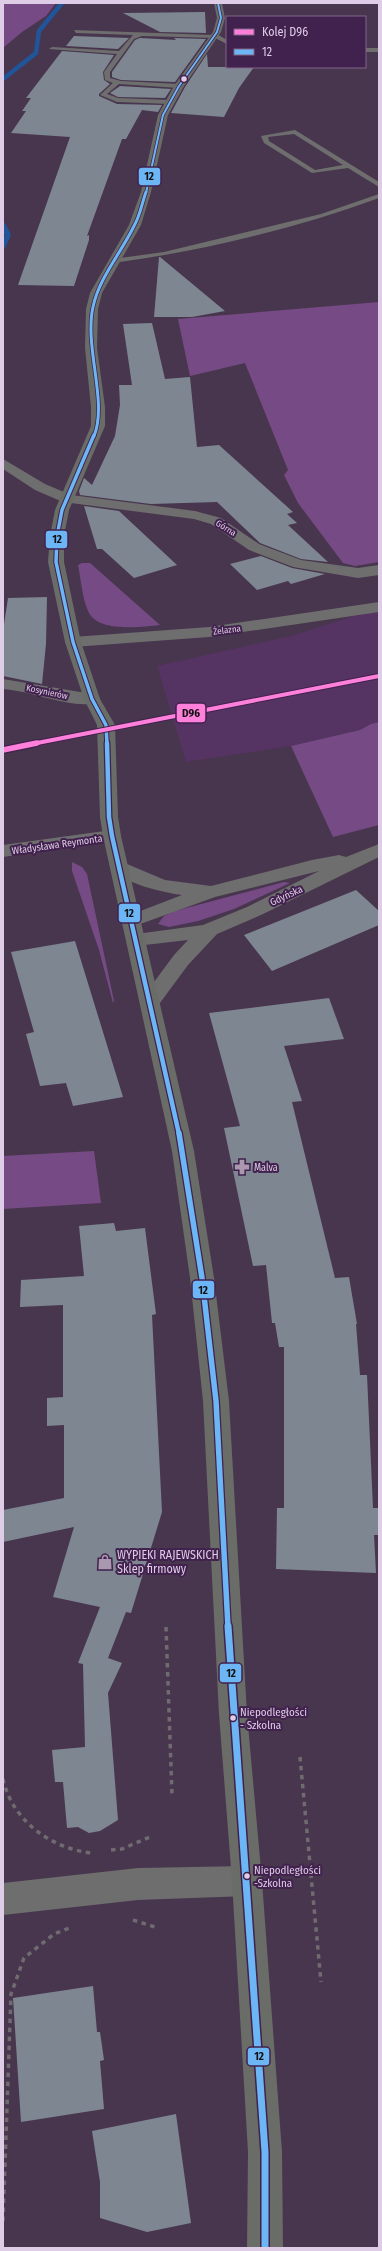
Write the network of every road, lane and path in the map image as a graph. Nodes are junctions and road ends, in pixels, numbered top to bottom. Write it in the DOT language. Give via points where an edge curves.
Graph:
graph roads {
  1 [pos="218,3"];
  2 [pos="76,31"];
  3 [pos="143,33"];
  4 [pos="214,36"];
  5 [pos="226,42"];
  6 [pos="52,49"];
  7 [pos="366,50"];
  8 [pos="379,50"];
  9 [pos="122,53"];
  10 [pos="118,82"];
  11 [pos="179,86"];
  12 [pos="170,102"];
  13 [pos="349,166"];
  14 [pos="379,185"];
  15 [pos="379,196"];
  16 [pos="114,261"];
  17 [pos="3,462"];
  18 [pos="68,499"];
  19 [pos="379,570"];
  20 [pos="379,607"];
  21 [pos="73,642"];
  22 [pos="3,684"];
  23 [pos="92,699"];
  24 [pos="112,836"];
  25 [pos="379,850"];
  26 [pos="3,851"];
  27 [pos="360,857"];
  28 [pos="120,868"];
  29 [pos="219,890"];
  30 [pos="132,921"];
  31 [pos="210,929"];
  32 [pos="136,940"];
  33 [pos="150,1002"];
  34 [pos="166,1628"];
  35 [pos="300,1757"];
  36 [pos="3,1779"];
  37 [pos="172,1795"];
  38 [pos="152,1836"];
  39 [pos="107,1851"];
  40 [pos="99,1852"];
  41 [pos="247,1881"];
  42 [pos="3,1899"];
  43 [pos="129,1919"];
  44 [pos="80,1924"];
  45 [pos="155,1927"];
  46 [pos="321,1982"];
  47 [pos="3,2221"];
  48 [pos="265,2248"];
  1 -- 4 [label="main road" via="221,18"];
  2 -- 3 [label="lane"];
  3 -- 4 [label="lane"];
  3 -- 9 [label="lane" via="132,38"];
  4 -- 5 [label="lane"];
  4 -- 11 [label="main road"];
  6 -- 9 [label="lane"];
  7 -- 8 [label="lane"];
  9 -- 10 [label="lane" via="107,72 107,79"];
  10 -- 11 [label="lane"];
  10 -- 12 [label="lane" via="103,95 117,100"];
  11 -- 12 [label="main road"];
  12 -- 16 [label="main road" via="157,136 140,211 135,225"];
  13 -- 13 [label="lane" via="295,132 264,136 266,142 314,172"];
  13 -- 14 [label="lane"];
  15 -- 16 [label="lane" via="323,216 164,254"];
  16 -- 18 [label="main road" via="96,293 92,309 91,348 98,426"];
  17 -- 18 [label="street, Górna" via="40,487"];
  18 -- 19 [label="street, Górna" via="195,515 216,521 254,547 298,564 358,574"];
  18 -- 21 [label="main road" via="62,510 56,562"];
  20 -- 21 [label="street, Żelazna" via="209,632"];
  21 -- 23 [label="main road"];
  22 -- 23 [label="street, Kosynierów"];
  23 -- 24 [label="main road" via="106,725"];
  24 -- 26 [label="street, Władysława Reymonta"];
  24 -- 28 [label="main road"];
  25 -- 27 [label="street, Gdyńska"];
  27 -- 29 [label="street, Gdyńska" via="286,871"];
  27 -- 31 [label="street, Gdyńska" via="294,892"];
  28 -- 29 [label="street, Gdyńska" via="154,884 183,890"];
  28 -- 30 [label="main road"];
  29 -- 30 [label="street, Gdyńska"];
  30 -- 32 [label="main road"];
  31 -- 32 [label="street, Gdyńska"];
  31 -- 33 [label="street, Gdyńska" via="181,960"];
  32 -- 33 [label="main road"];
  33 -- 41 [label="main road" via="183,1151 213,1370 233,1714"];
  34 -- 37 [label="path"];
  35 -- 46 [label="path"];
  36 -- 40 [label="path" via="4,1787 16,1809 45,1836 67,1849 92,1854"];
  38 -- 39 [label="path" via="122,1849"];
  41 -- 42 [label="street" via="138,1884"];
  41 -- 48 [label="main road" via="265,2152"];
  43 -- 45 [label="path"];
  44 -- 47 [label="path" via="54,1934 24,1958 11,1994"];
}
